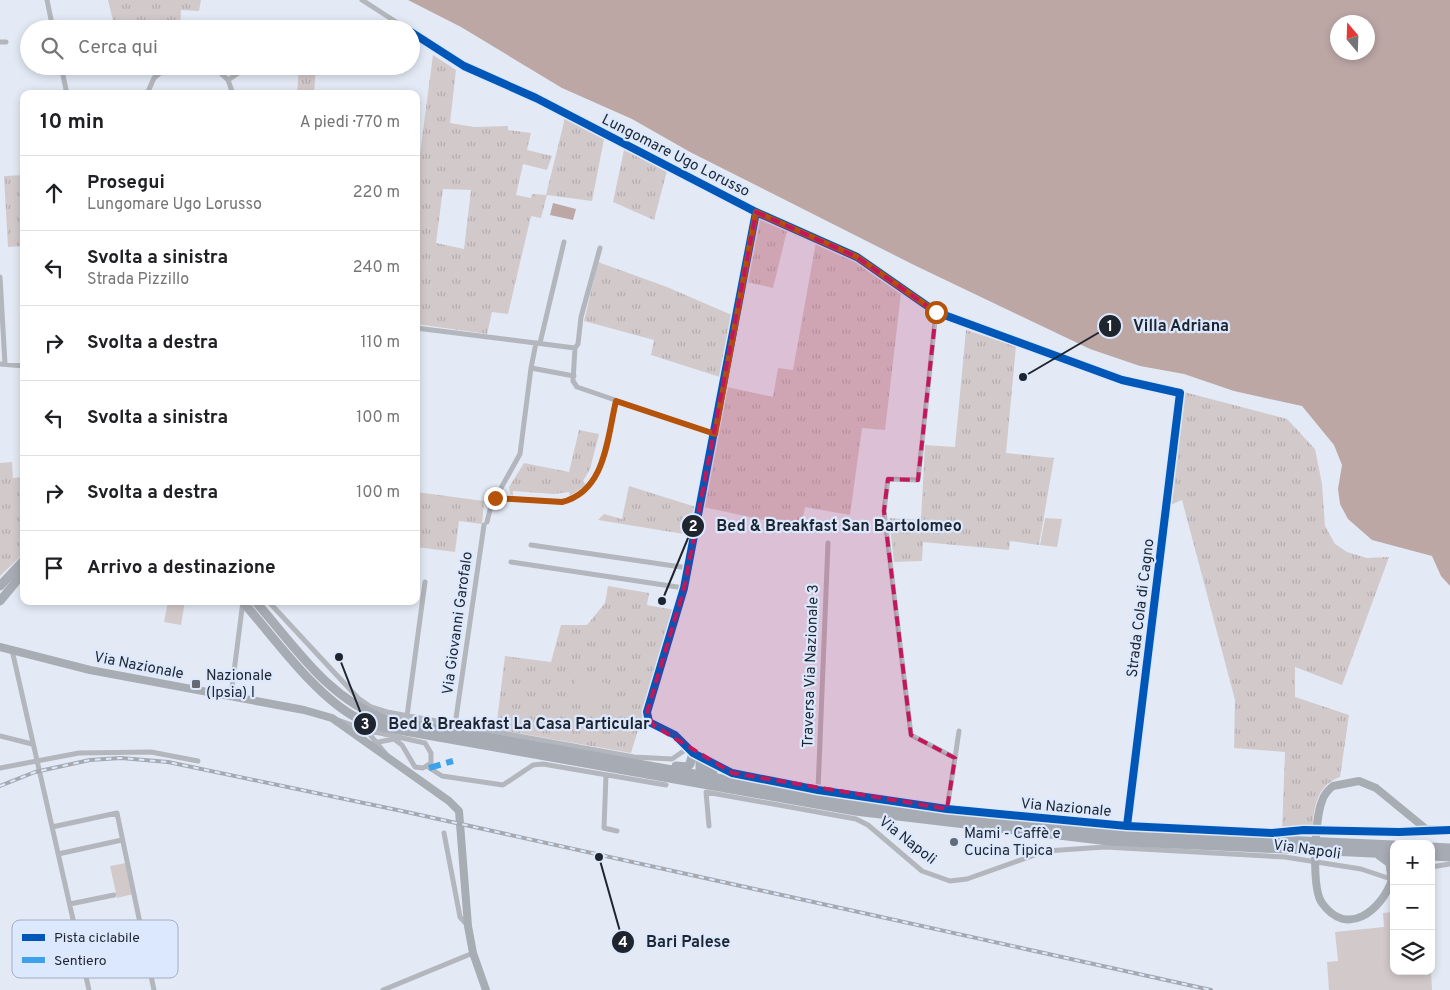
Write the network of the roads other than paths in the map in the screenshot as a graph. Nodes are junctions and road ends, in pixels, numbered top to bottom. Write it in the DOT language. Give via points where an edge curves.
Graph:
graph roads {
  1 [pos="47,0"];
  2 [pos="362,0"];
  3 [pos="51,20"];
  4 [pos="393,20"];
  5 [pos="420,38"];
  6 [pos="63,75"];
  7 [pos="158,75"];
  8 [pos="223,75"];
  9 [pos="236,75"];
  10 [pos="228,80"];
  11 [pos="66,90"];
  12 [pos="149,90"];
  13 [pos="232,90"];
  14 [pos="756,212"];
  15 [pos="564,242"];
  16 [pos="600,248"];
  17 [pos="0,277"];
  18 [pos="1,303"];
  19 [pos="936,312"];
  20 [pos="420,328"];
  21 [pos="538,343"];
  22 [pos="575,348"];
  23 [pos="2,364"];
  24 [pos="20,366"];
  25 [pos="531,368"];
  26 [pos="574,376"];
  27 [pos="1180,393"];
  28 [pos="616,401"];
  29 [pos="715,434"];
  30 [pos="495,498"];
  31 [pos="828,543"];
  32 [pos="532,545"];
  33 [pos="511,562"];
  34 [pos="20,565"];
  35 [pos="688,568"];
  36 [pos="20,575"];
  37 [pos="425,582"];
  38 [pos="4,586"];
  39 [pos="684,588"];
  40 [pos="0,601"];
  41 [pos="242,605"];
  42 [pos="246,605"];
  43 [pos="259,605"];
  44 [pos="272,605"];
  45 [pos="0,647"];
  46 [pos="12,650"];
  47 [pos="231,695"];
  48 [pos="407,716"];
  49 [pos="332,718"];
  50 [pos="455,725"];
  51 [pos="366,730"];
  52 [pos="959,731"];
  53 [pos="0,736"];
  54 [pos="359,737"];
  55 [pos="387,741"];
  56 [pos="377,742"];
  57 [pos="32,744"];
  58 [pos="368,744"];
  59 [pos="383,751"];
  60 [pos="694,753"];
  61 [pos="955,758"];
  62 [pos="391,760"];
  63 [pos="36,761"];
  64 [pos="198,761"];
  65 [pos="629,763"];
  66 [pos="428,767"];
  67 [pos="0,768"];
  68 [pos="606,775"];
  69 [pos="726,780"];
  70 [pos="666,785"];
  71 [pos="818,790"];
  72 [pos="947,809"];
  73 [pos="709,826"];
  74 [pos="1128,826"];
  75 [pos="52,827"];
  76 [pos="1426,830"];
  77 [pos="1450,830"];
  78 [pos="617,831"];
  79 [pos="444,833"];
  80 [pos="122,840"];
  81 [pos="1390,845"];
  82 [pos="1435,847"];
  83 [pos="1450,848"];
  84 [pos="58,854"];
  85 [pos="1376,854"];
  86 [pos="1390,854"];
  87 [pos="1435,856"];
  88 [pos="1450,857"];
  89 [pos="1390,863"];
  90 [pos="1450,864"];
  91 [pos="1435,866"];
  92 [pos="1390,879"];
  93 [pos="1391,885"];
  94 [pos="114,895"];
  95 [pos="70,904"];
  96 [pos="73,920"];
  97 [pos="139,920"];
  98 [pos="468,926"];
  99 [pos="473,953"];
  100 [pos="383,990"];
  101 [pos="486,990"];
  1 -- 3 [label="street"];
  2 -- 4 [label="street"];
  5 -- 14 [label="street, Lungomare Ugo Lorusso" via="464,66 536,98"];
  6 -- 11 [label="street"];
  7 -- 12 [label="street"];
  8 -- 10 [label="street"];
  9 -- 10 [label="street"];
  10 -- 13 [label="street"];
  14 -- 19 [label="street, Lungomare Ugo Lorusso" via="857,257"];
  14 -- 29 [label="street"];
  15 -- 21 [label="street, Via Giovanni Garofalo"];
  16 -- 22 [label="street"];
  17 -- 18 [label="street"];
  18 -- 23 [label="street"];
  19 -- 27 [label="street, Lungomare Ugo Lorusso" via="1122,380"];
  19 -- 61 [label="street" via="918,480 888,479 884,511 911,735"];
  20 -- 21 [label="street"];
  21 -- 22 [label="street"];
  21 -- 25 [label="street, Via Giovanni Garofalo"];
  22 -- 26 [label="street"];
  23 -- 24 [label="street"];
  25 -- 26 [label="street"];
  25 -- 30 [label="street, Via Giovanni Garofalo" via="520,454"];
  26 -- 28 [label="street" via="577,387"];
  27 -- 74 [label="street, Strada Cola di Cagno"];
  28 -- 29 [label="street"];
  28 -- 30 [label="street" via="600,466 587,489 562,502"];
  29 -- 35 [label="street"];
  30 -- 50 [label="street, Via Giovanni Garofalo" via="486,523"];
  31 -- 71 [label="street, Traversa Via Nazionale 3"];
  32 -- 35 [label="street"];
  33 -- 39 [label="street"];
  34 -- 38 [label="highway"];
  35 -- 39 [label="street"];
  36 -- 38 [label="highway"];
  37 -- 48 [label="street"];
  38 -- 40 [label="highway"];
  39 -- 60 [label="street, Via Nazionale" via="647,718 653,725 675,735"];
  41 -- 47 [label="street"];
  42 -- 85 [label="highway" via="315,684 337,704 358,718 398,730 914,820 1109,841"];
  43 -- 65 [label="highway" via="322,679 362,711 385,719"];
  44 -- 48 [label="street" via="358,698 371,707"];
  45 -- 46 [label="street, Via Nazionale"];
  46 -- 47 [label="street, Via Nazionale" via="90,670"];
  46 -- 57 [label="street"];
  47 -- 49 [label="street, Via Nazionale"];
  48 -- 50 [label="street"];
  49 -- 51 [label="street"];
  49 -- 54 [label="street"];
  50 -- 60 [label="street" via="634,757 672,759"];
  51 -- 54 [label="street"];
  51 -- 56 [label="street"];
  51 -- 66 [label="street" via="425,743 432,758"];
  52 -- 61 [label="street"];
  53 -- 57 [label="street"];
  54 -- 58 [label="street"];
  55 -- 56 [label="street"];
  55 -- 59 [label="street"];
  55 -- 66 [label="street" via="398,741 415,766"];
  56 -- 58 [label="street"];
  56 -- 59 [label="street"];
  57 -- 63 [label="street"];
  58 -- 62 [label="street"];
  59 -- 62 [label="street"];
  60 -- 65 [label="highway" via="687,767 652,762"];
  60 -- 69 [label="highway" via="703,771 716,773"];
  60 -- 71 [label="street, Via Nazionale" via="732,773"];
  61 -- 72 [label="street"];
  62 -- 98 [label="street" via="456,807 461,817"];
  63 -- 64 [label="street" via="79,753 118,752 151,752"];
  63 -- 67 [label="street"];
  63 -- 75 [label="street"];
  65 -- 69 [label="highway"];
  66 -- 68 [label="street" via="442,776 493,785 503,785 533,765 543,764"];
  68 -- 70 [label="street"];
  68 -- 78 [label="street" via="604,828"];
  69 -- 81 [label="highway" via="864,804 1056,828"];
  71 -- 72 [label="street, Via Nazionale"];
  72 -- 74 [label="street, Via Nazionale"];
  73 -- 92 [label="street, Via Napoli" via="706,792 856,819 868,825 922,870 950,881 967,879 1046,851 1105,848 1285,857 1361,870"];
  74 -- 76 [label="street, Via Nazionale" via="1272,833"];
  75 -- 80 [label="street" via="117,813"];
  75 -- 84 [label="street"];
  76 -- 77 [label="street, Via Nazionale"];
  76 -- 93 [label="street" via="1376,788 1359,781 1333,786 1322,801 1318,815 1316,880 1321,902 1337,917 1349,920 1365,916 1377,906"];
  79 -- 98 [label="street" via="460,917"];
  80 -- 84 [label="street"];
  80 -- 97 [label="street"];
  82 -- 83 [label="highway"];
  84 -- 95 [label="street"];
  85 -- 86 [label="highway"];
  85 -- 89 [label="highway"];
  87 -- 88 [label="highway"];
  90 -- 91 [label="street"];
  94 -- 95 [label="street"];
  95 -- 96 [label="street"];
  98 -- 99 [label="street"];
  99 -- 100 [label="street"];
  99 -- 101 [label="street"];
}
